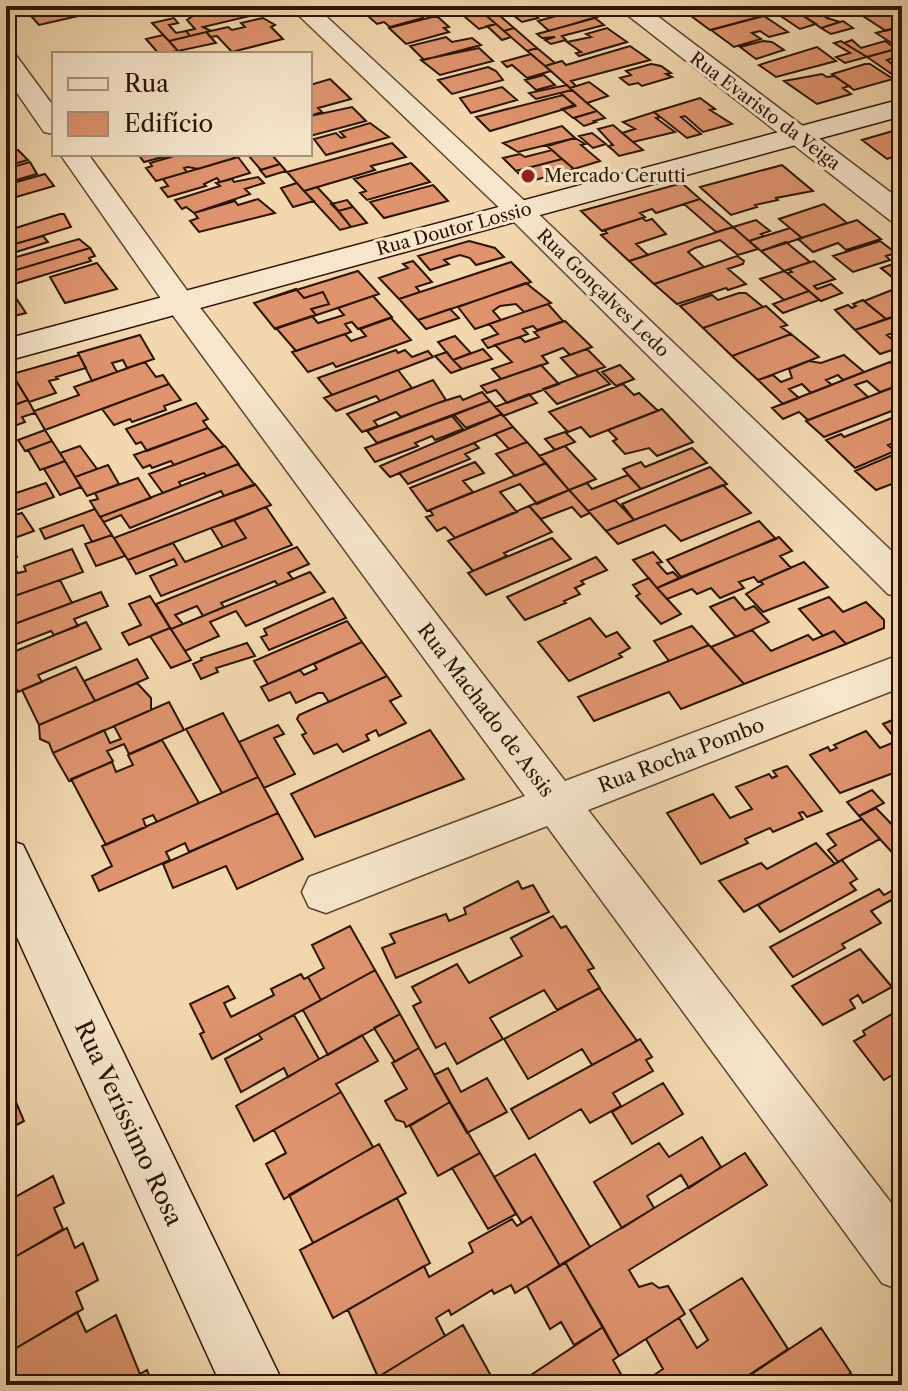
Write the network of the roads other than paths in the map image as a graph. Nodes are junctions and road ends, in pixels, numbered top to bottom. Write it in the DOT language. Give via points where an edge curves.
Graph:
graph roads {
  1 [pos="301,6"];
  2 [pos="628,6"];
  3 [pos="6,59"];
  4 [pos="902,107"];
  5 [pos="52,123"];
  6 [pos="797,136"];
  7 [pos="75,156"];
  8 [pos="519,211"];
  9 [pos="902,215"];
  10 [pos="180,303"];
  11 [pos="6,350"];
  12 [pos="902,584"];
  13 [pos="902,670"];
  14 [pos="556,803"];
  15 [pos="6,860"];
  16 [pos="326,892"];
  17 [pos="902,1263"];
  18 [pos="253,1385"];
  1 -- 8 [label="street, Rua Gonçalves Ledo"];
  2 -- 6 [label="street, Rua Evaristo da Veiga"];
  3 -- 5 [label="street"];
  4 -- 6 [label="street, Rua Doutor Lossio"];
  6 -- 8 [label="street, Rua Doutor Lossio"];
  6 -- 9 [label="street, Rua Evaristo da Veiga"];
  7 -- 10 [label="street, Rua Machado de Assis"];
  8 -- 10 [label="street, Rua Doutor Lossio"];
  8 -- 12 [label="street, Rua Gonçalves Ledo"];
  10 -- 11 [label="street, Rua Doutor Lossio"];
  10 -- 14 [label="street, Rua Machado de Assis"];
  13 -- 14 [label="street, Rua Rocha Pombo"];
  14 -- 16 [label="street, Rua Rocha Pombo"];
  14 -- 17 [label="street, Rua Machado de Assis"];
  15 -- 18 [label="street, Rua Veríssimo Rosa"];
}
